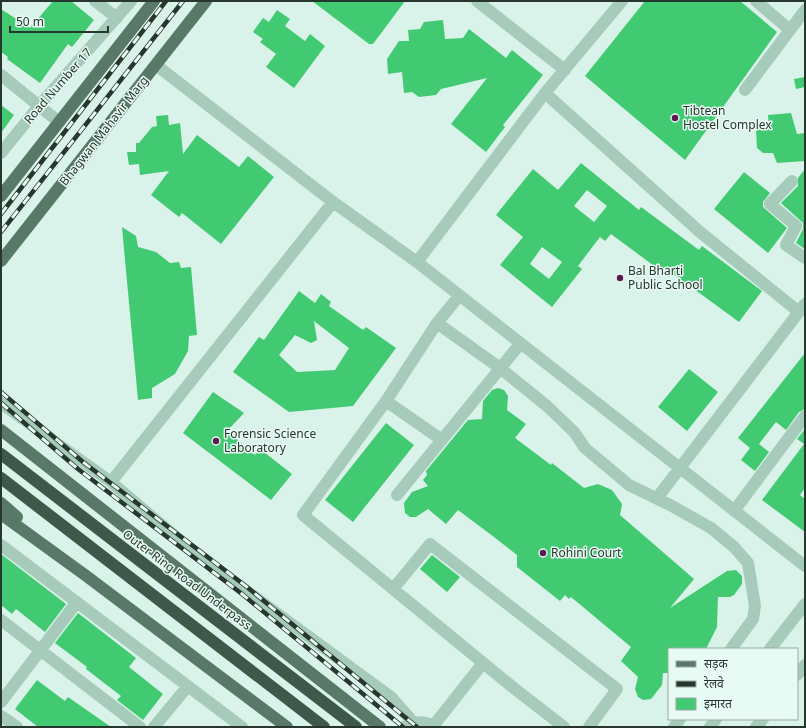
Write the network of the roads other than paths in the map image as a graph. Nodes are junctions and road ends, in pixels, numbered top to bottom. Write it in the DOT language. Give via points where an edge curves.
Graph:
graph roads {
  1 [pos="95,1"];
  2 [pos="132,1"];
  3 [pos="154,1"];
  4 [pos="206,1"];
  5 [pos="477,1"];
  6 [pos="622,1"];
  7 [pos="756,1"];
  8 [pos="805,10"];
  9 [pos="117,18"];
  10 [pos="790,30"];
  11 [pos="156,65"];
  12 [pos="565,70"];
  13 [pos="1,75"];
  14 [pos="746,90"];
  15 [pos="545,93"];
  16 [pos="39,106"];
  17 [pos="59,122"];
  18 [pos="1,153"];
  19 [pos="792,182"];
  20 [pos="1,196"];
  21 [pos="333,202"];
  22 [pos="805,258"];
  23 [pos="1,261"];
  24 [pos="418,262"];
  25 [pos="459,296"];
  26 [pos="802,308"];
  27 [pos="437,323"];
  28 [pos="520,344"];
  29 [pos="500,368"];
  30 [pos="386,401"];
  31 [pos="1,403"];
  32 [pos="805,416"];
  33 [pos="1,430"];
  34 [pos="442,440"];
  35 [pos="1,454"];
  36 [pos="678,468"];
  37 [pos="1,478"];
  38 [pos="111,482"];
  39 [pos="397,495"];
  40 [pos="657,498"];
  41 [pos="1,503"];
  42 [pos="734,511"];
  43 [pos="1,514"];
  44 [pos="1,546"];
  45 [pos="805,566"];
  46 [pos="85,575"];
  47 [pos="393,589"];
  48 [pos="77,602"];
  49 [pos="804,609"];
  50 [pos="1,620"];
  51 [pos="732,648"];
  52 [pos="771,648"];
  53 [pos="41,649"];
  54 [pos="483,663"];
  55 [pos="805,664"];
  56 [pos="798,674"];
  57 [pos="188,686"];
  58 [pos="1,702"];
  59 [pos="1,716"];
  60 [pos="408,725"];
  61 [pos="435,726"];
  62 [pos="18,727"];
  63 [pos="140,727"];
  64 [pos="154,727"];
  65 [pos="242,727"];
  66 [pos="287,727"];
  67 [pos="324,727"];
  68 [pos="356,727"];
  69 [pos="380,727"];
  70 [pos="564,727"];
  71 [pos="589,727"];
  1 -- 9 [label="street"];
  2 -- 9 [label="street, Road Number 17"];
  3 -- 17 [label="main road"];
  4 -- 11 [label="main road, Bhagwan Mahavir Marg"];
  5 -- 12 [label="street"];
  6 -- 12 [label="street"];
  7 -- 10 [label="street"];
  8 -- 10 [label="street"];
  9 -- 16 [label="street, Road Number 17"];
  10 -- 14 [label="street"];
  11 -- 21 [label="street"];
  11 -- 23 [label="main road, Bhagwan Mahavir Marg"];
  12 -- 15 [label="street"];
  13 -- 16 [label="street"];
  15 -- 24 [label="street"];
  15 -- 26 [label="street" via="700,232"];
  16 -- 17 [label="street"];
  16 -- 18 [label="street, Road Number 17"];
  17 -- 20 [label="main road"];
  19 -- 22 [label="street" via="770,204 796,226 786,244"];
  21 -- 24 [label="street"];
  21 -- 38 [label="street"];
  24 -- 25 [label="street"];
  25 -- 27 [label="street"];
  25 -- 28 [label="street"];
  26 -- 36 [label="street"];
  27 -- 29 [label="street"];
  27 -- 30 [label="street"];
  28 -- 29 [label="street"];
  28 -- 36 [label="street"];
  29 -- 34 [label="street"];
  29 -- 40 [label="street" via="547,406 574,432 585,448 629,485"];
  30 -- 34 [label="street"];
  30 -- 47 [label="street" via="303,515"];
  31 -- 38 [label="street"];
  32 -- 42 [label="street"];
  33 -- 69 [label="main road"];
  34 -- 39 [label="street"];
  35 -- 68 [label="highway, Outer Ring Road Underpass"];
  36 -- 40 [label="street"];
  36 -- 42 [label="street"];
  37 -- 67 [label="highway"];
  38 -- 60 [label="street" via="196,554 391,697"];
  40 -- 51 [label="street" via="711,528 734,547 748,563 755,606 753,619"];
  41 -- 46 [label="main road" via="61,550"];
  42 -- 45 [label="street"];
  43 -- 46 [label="main road"];
  44 -- 48 [label="street"];
  46 -- 66 [label="main road"];
  47 -- 54 [label="street"];
  47 -- 71 [label="street" via="430,544 617,689"];
  48 -- 53 [label="street"];
  48 -- 57 [label="street"];
  49 -- 52 [label="street"];
  50 -- 53 [label="street"];
  53 -- 58 [label="street"];
  53 -- 63 [label="street"];
  54 -- 61 [label="street"];
  54 -- 70 [label="street"];
  55 -- 56 [label="street"];
  57 -- 64 [label="street"];
  57 -- 65 [label="street"];
  59 -- 62 [label="street"];
  60 -- 61 [label="street" via="421,722"];
}
